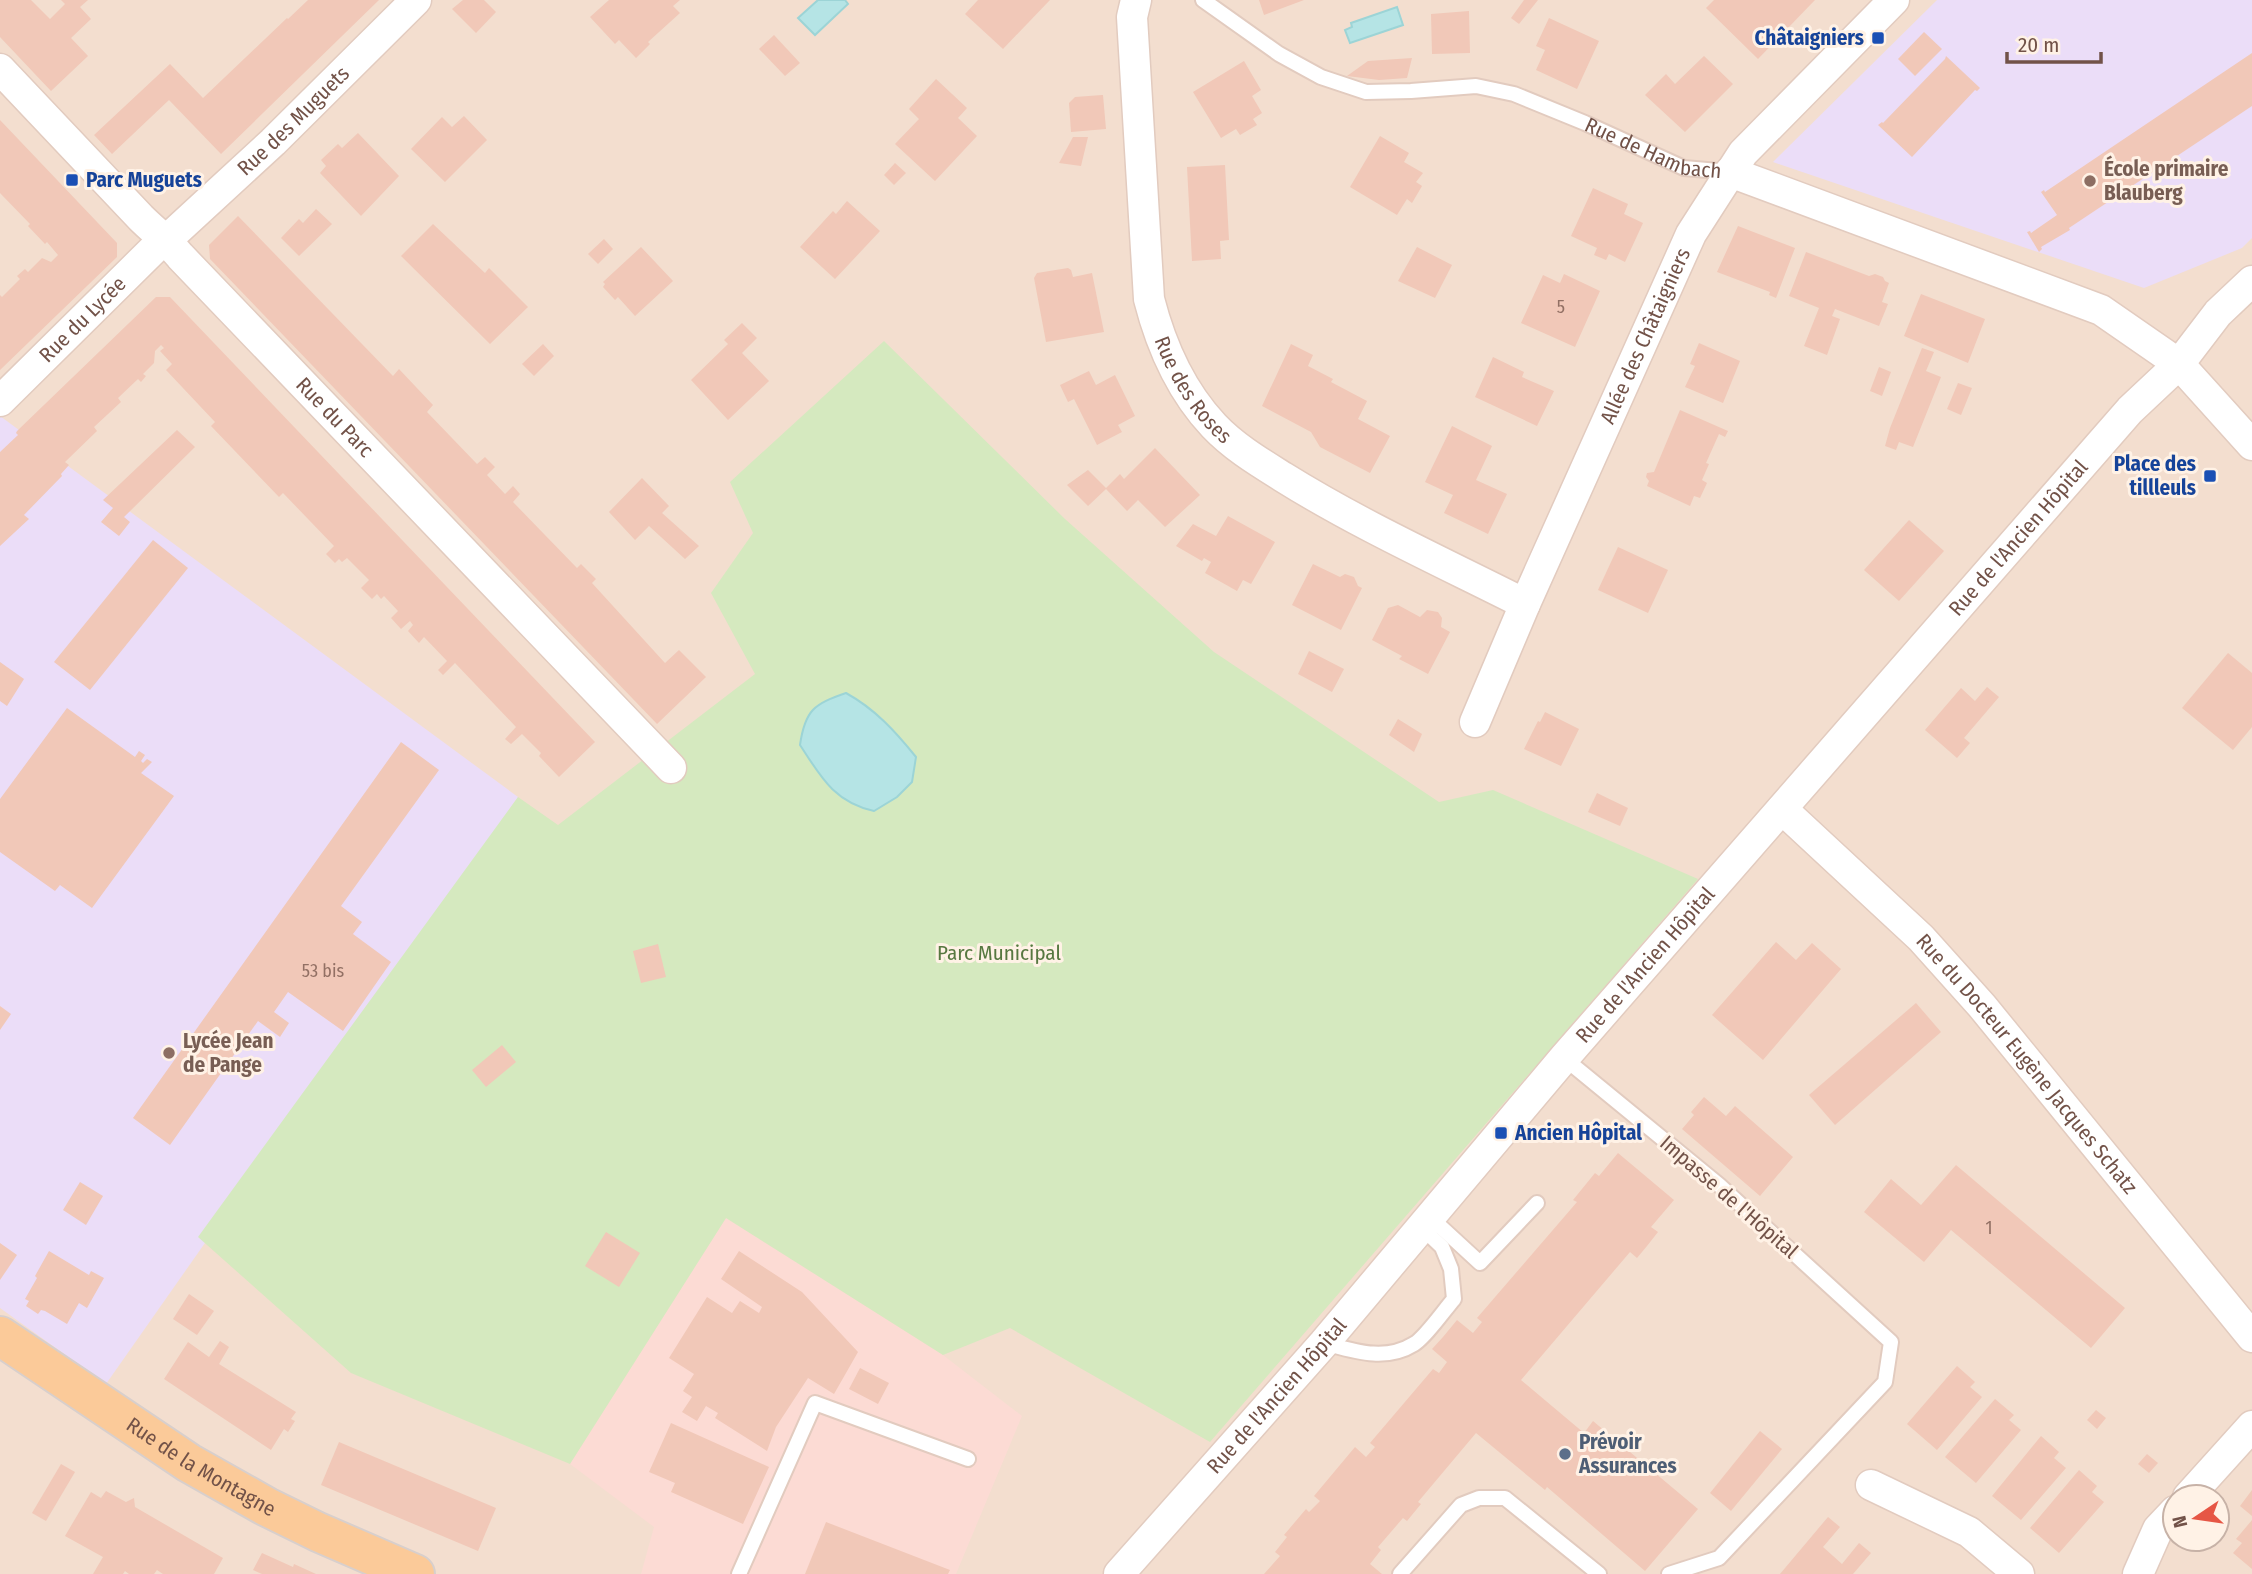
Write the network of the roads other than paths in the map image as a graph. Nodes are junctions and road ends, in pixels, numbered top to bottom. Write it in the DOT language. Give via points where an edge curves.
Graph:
graph roads {
  1 [pos="416,0"];
  2 [pos="1136,0"];
  3 [pos="1203,0"];
  4 [pos="1894,0"];
  5 [pos="0,69"];
  6 [pos="1730,172"];
  7 [pos="166,238"];
  8 [pos="2252,281"];
  9 [pos="2179,364"];
  10 [pos="0,401"];
  11 [pos="2252,445"];
  12 [pos="1525,604"];
  13 [pos="1475,722"];
  14 [pos="671,768"];
  15 [pos="1782,809"];
  16 [pos="1564,1058"];
  17 [pos="1537,1203"];
  18 [pos="1426,1222"];
  19 [pos="0,1336"];
  20 [pos="2252,1337"];
  21 [pos="1324,1343"];
  22 [pos="2252,1426"];
  23 [pos="968,1459"];
  24 [pos="2201,1483"];
  25 [pos="1871,1485"];
  26 [pos="2161,1526"];
  27 [pos="415,1574"];
  28 [pos="739,1574"];
  29 [pos="1119,1574"];
  30 [pos="1400,1574"];
  31 [pos="1599,1574"];
  32 [pos="1669,1574"];
  33 [pos="2019,1574"];
  34 [pos="2138,1574"];
  1 -- 7 [label="street, Rue des Muguets" via="273,142"];
  2 -- 12 [label="street, Rue des Roses" via="1132,18 1149,299 1157,332 1192,400 1245,453 1318,499"];
  3 -- 6 [label="lane, Rue de Hambach" via="1279,54 1321,77 1366,92 1476,86 1514,94 1684,168"];
  4 -- 6 [label="street, Allée des Châtaigniers" via="1743,153"];
  5 -- 7 [label="street, Rue du Parc" via="159,237"];
  6 -- 9 [label="street, Rue de Hambach" via="2101,310"];
  6 -- 12 [label="street, Allée des Châtaigniers" via="1690,234"];
  7 -- 10 [label="street, Rue du Lycée"];
  7 -- 14 [label="street, Rue du Parc"];
  8 -- 9 [label="street, Rue de l'Ancien Hôpital" via="2218,313"];
  9 -- 11 [label="street, Rue de Hambach"];
  9 -- 15 [label="street, Rue de l'Ancien Hôpital" via="2130,410"];
  12 -- 13 [label="street, Allée des Châtaigniers"];
  15 -- 16 [label="street, Rue de l'Ancien Hôpital"];
  15 -- 20 [label="street, Rue du Docteur Eugène Jacques Schatz" via="1921,938 1982,1006"];
  16 -- 18 [label="street, Rue de l'Ancien Hôpital"];
  16 -- 32 [label="lane, Impasse de l'Hôpital" via="1719,1185 1891,1342 1885,1382 1719,1558"];
  17 -- 18 [label="lane" via="1480,1263"];
  18 -- 21 [label="street, Rue de l'Ancien Hôpital"];
  18 -- 21 [label="lane" via="1451,1269 1454,1299 1416,1344 1382,1356"];
  19 -- 27 [label="main road, Rue de la Montagne" via="189,1463 278,1512"];
  21 -- 29 [label="street, Rue de l'Ancien Hôpital"];
  22 -- 24 [label="street"];
  23 -- 28 [label="lane" via="815,1403"];
  25 -- 33 [label="street" via="1969,1532"];
  26 -- 34 [label="street"];
  30 -- 31 [label="lane" via="1461,1505 1479,1498 1505,1498"];
}
